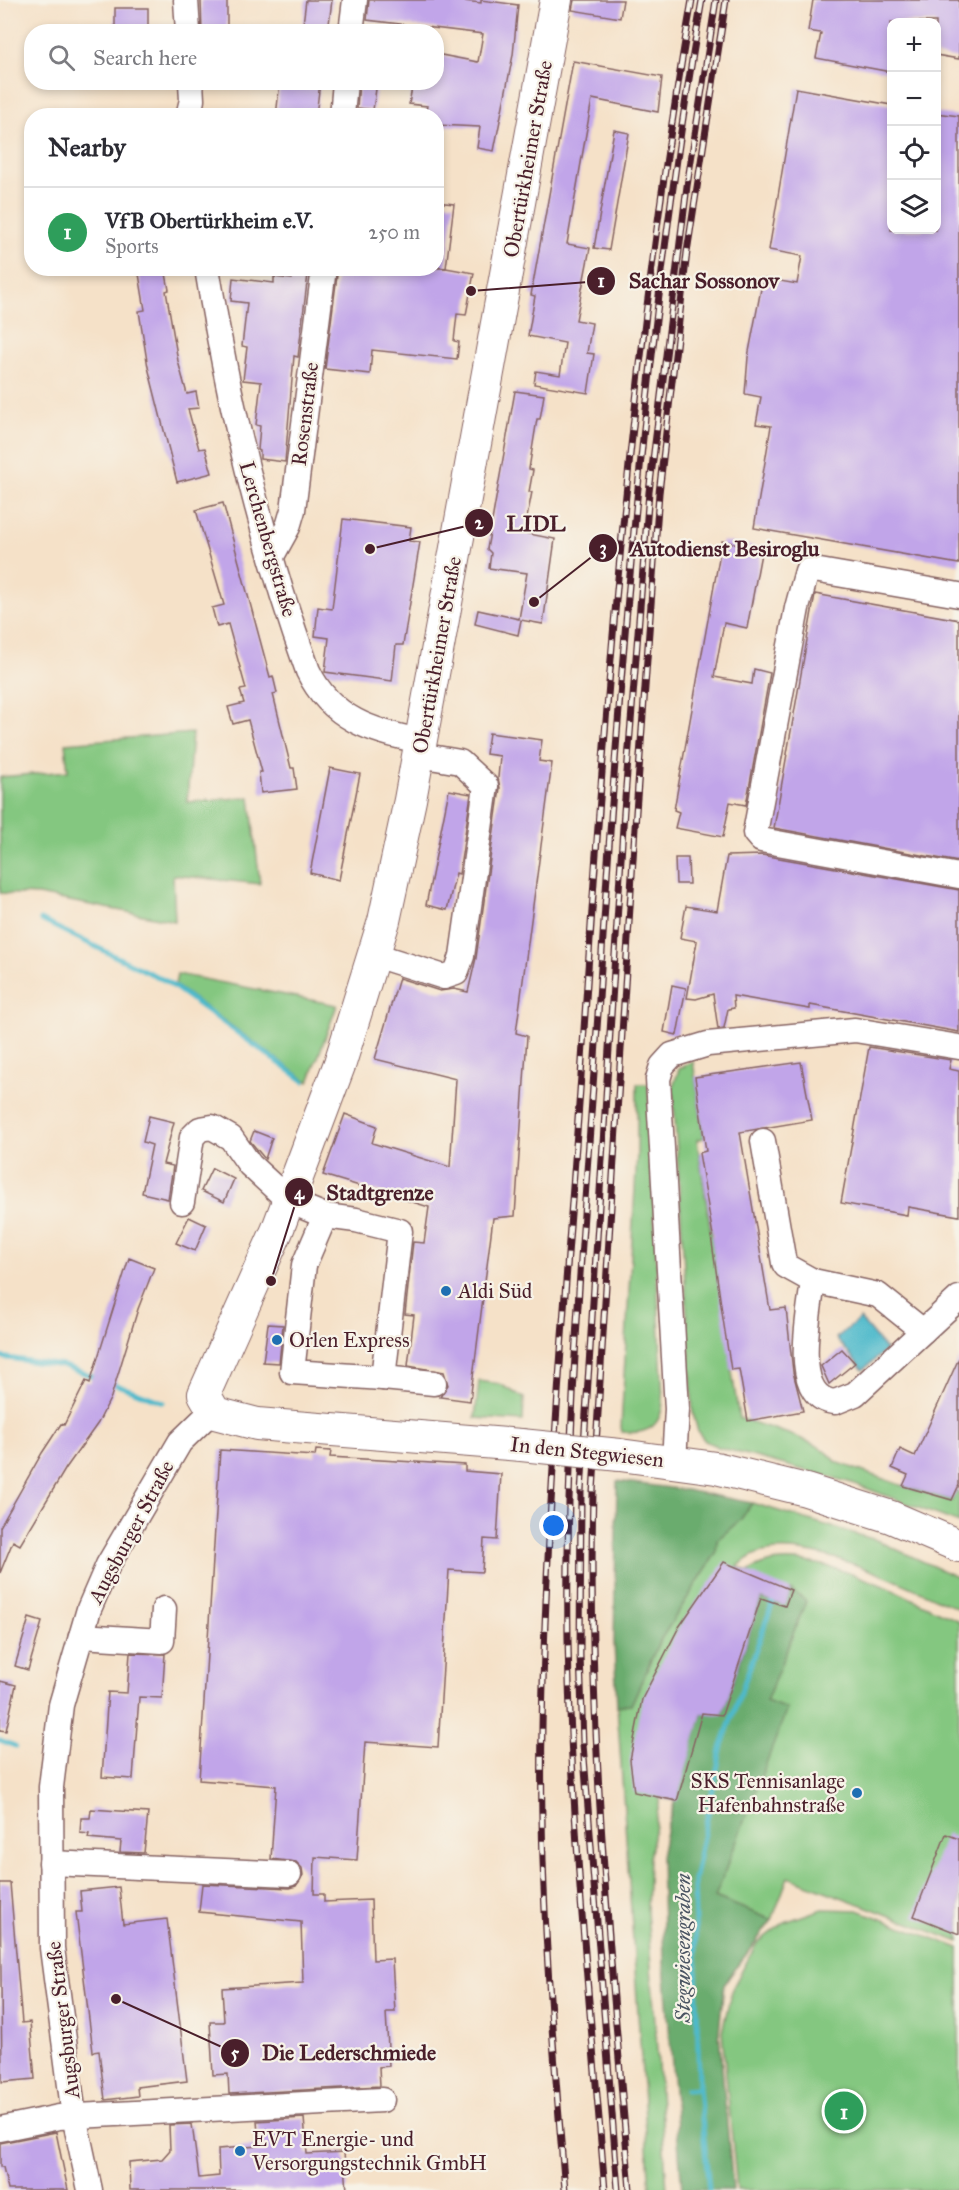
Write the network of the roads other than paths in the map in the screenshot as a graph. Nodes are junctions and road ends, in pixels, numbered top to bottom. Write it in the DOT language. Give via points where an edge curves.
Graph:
graph roads {
  1 [pos="186,0"];
  2 [pos="355,0"];
  3 [pos="556,0"];
  4 [pos="188,24"];
  5 [pos="352,24"];
  6 [pos="191,90"];
  7 [pos="344,90"];
  8 [pos="190,108"];
  9 [pos="343,108"];
  10 [pos="208,276"];
  11 [pos="323,276"];
  12 [pos="272,556"];
  13 [pos="959,595"];
  14 [pos="420,748"];
  15 [pos="959,876"];
  16 [pos="375,955"];
  17 [pos="959,1047"];
  18 [pos="763,1141"];
  19 [pos="289,1201"];
  20 [pos="182,1202"];
  21 [pos="325,1216"];
  22 [pos="813,1281"];
  23 [pos="959,1298"];
  24 [pos="923,1331"];
  25 [pos="383,1378"];
  26 [pos="434,1383"];
  27 [pos="213,1410"];
  28 [pos="674,1462"];
  29 [pos="957,1547"];
  30 [pos="164,1610"];
  31 [pos="81,1636"];
  32 [pos="51,1863"];
  33 [pos="289,1874"];
  34 [pos="382,2100"];
  35 [pos="74,2116"];
  36 [pos="0,2129"];
  37 [pos="90,2190"];
  1 -- 4 [label="street"];
  2 -- 5 [label="street"];
  3 -- 14 [label="main road, Obertürkheimer Straße"];
  6 -- 8 [label="street"];
  7 -- 9 [label="street"];
  10 -- 12 [label="street, Lerchenbergstraße" via="236,425"];
  11 -- 12 [label="street, Rosenstraße" via="291,522"];
  12 -- 14 [label="street, Lerchenbergstraße" via="308,671 324,697 357,724"];
  13 -- 15 [label="street" via="807,571 755,831 761,840"];
  14 -- 16 [label="main road, Obertürkheimer Straße"];
  14 -- 16 [label="street, Lerchenbergstraße" via="458,761 486,786 462,956 456,973 444,977"];
  16 -- 19 [label="main road, Obertürkheimer Straße"];
  17 -- 28 [label="street" via="849,1030 700,1045 676,1053 664,1062 658,1079 677,1409"];
  18 -- 22 [label="street" via="784,1263"];
  19 -- 20 [label="street" via="250,1166 228,1135 209,1127 196,1132 191,1140"];
  19 -- 21 [label="street"];
  19 -- 27 [label="main road" via="206,1386 205,1398"];
  21 -- 25 [label="street" via="400,1231"];
  21 -- 25 [label="street" via="304,1265 292,1372"];
  22 -- 24 [label="street" via="876,1294"];
  22 -- 24 [label="street" via="805,1368 813,1391 826,1401 839,1402 855,1394"];
  23 -- 24 [label="street"];
  25 -- 26 [label="street"];
  27 -- 28 [label="main road, In den Stegwiesen, bridge" via="257,1424 521,1445"];
  27 -- 31 [label="street, Augsburger Straße" via="184,1437 148,1494 108,1565"];
  28 -- 29 [label="main road, In den Stegwiesen" via="729,1470 806,1490 891,1517"];
  30 -- 31 [label="street" via="162,1641"];
  31 -- 32 [label="street, Augsburger Straße" via="62,1705 51,1787"];
  32 -- 33 [label="street"];
  32 -- 35 [label="street, Augsburger Straße" via="52,1947"];
  34 -- 35 [label="street"];
  35 -- 36 [label="street"];
  35 -- 37 [label="street, Augsburger Straße"];
}
